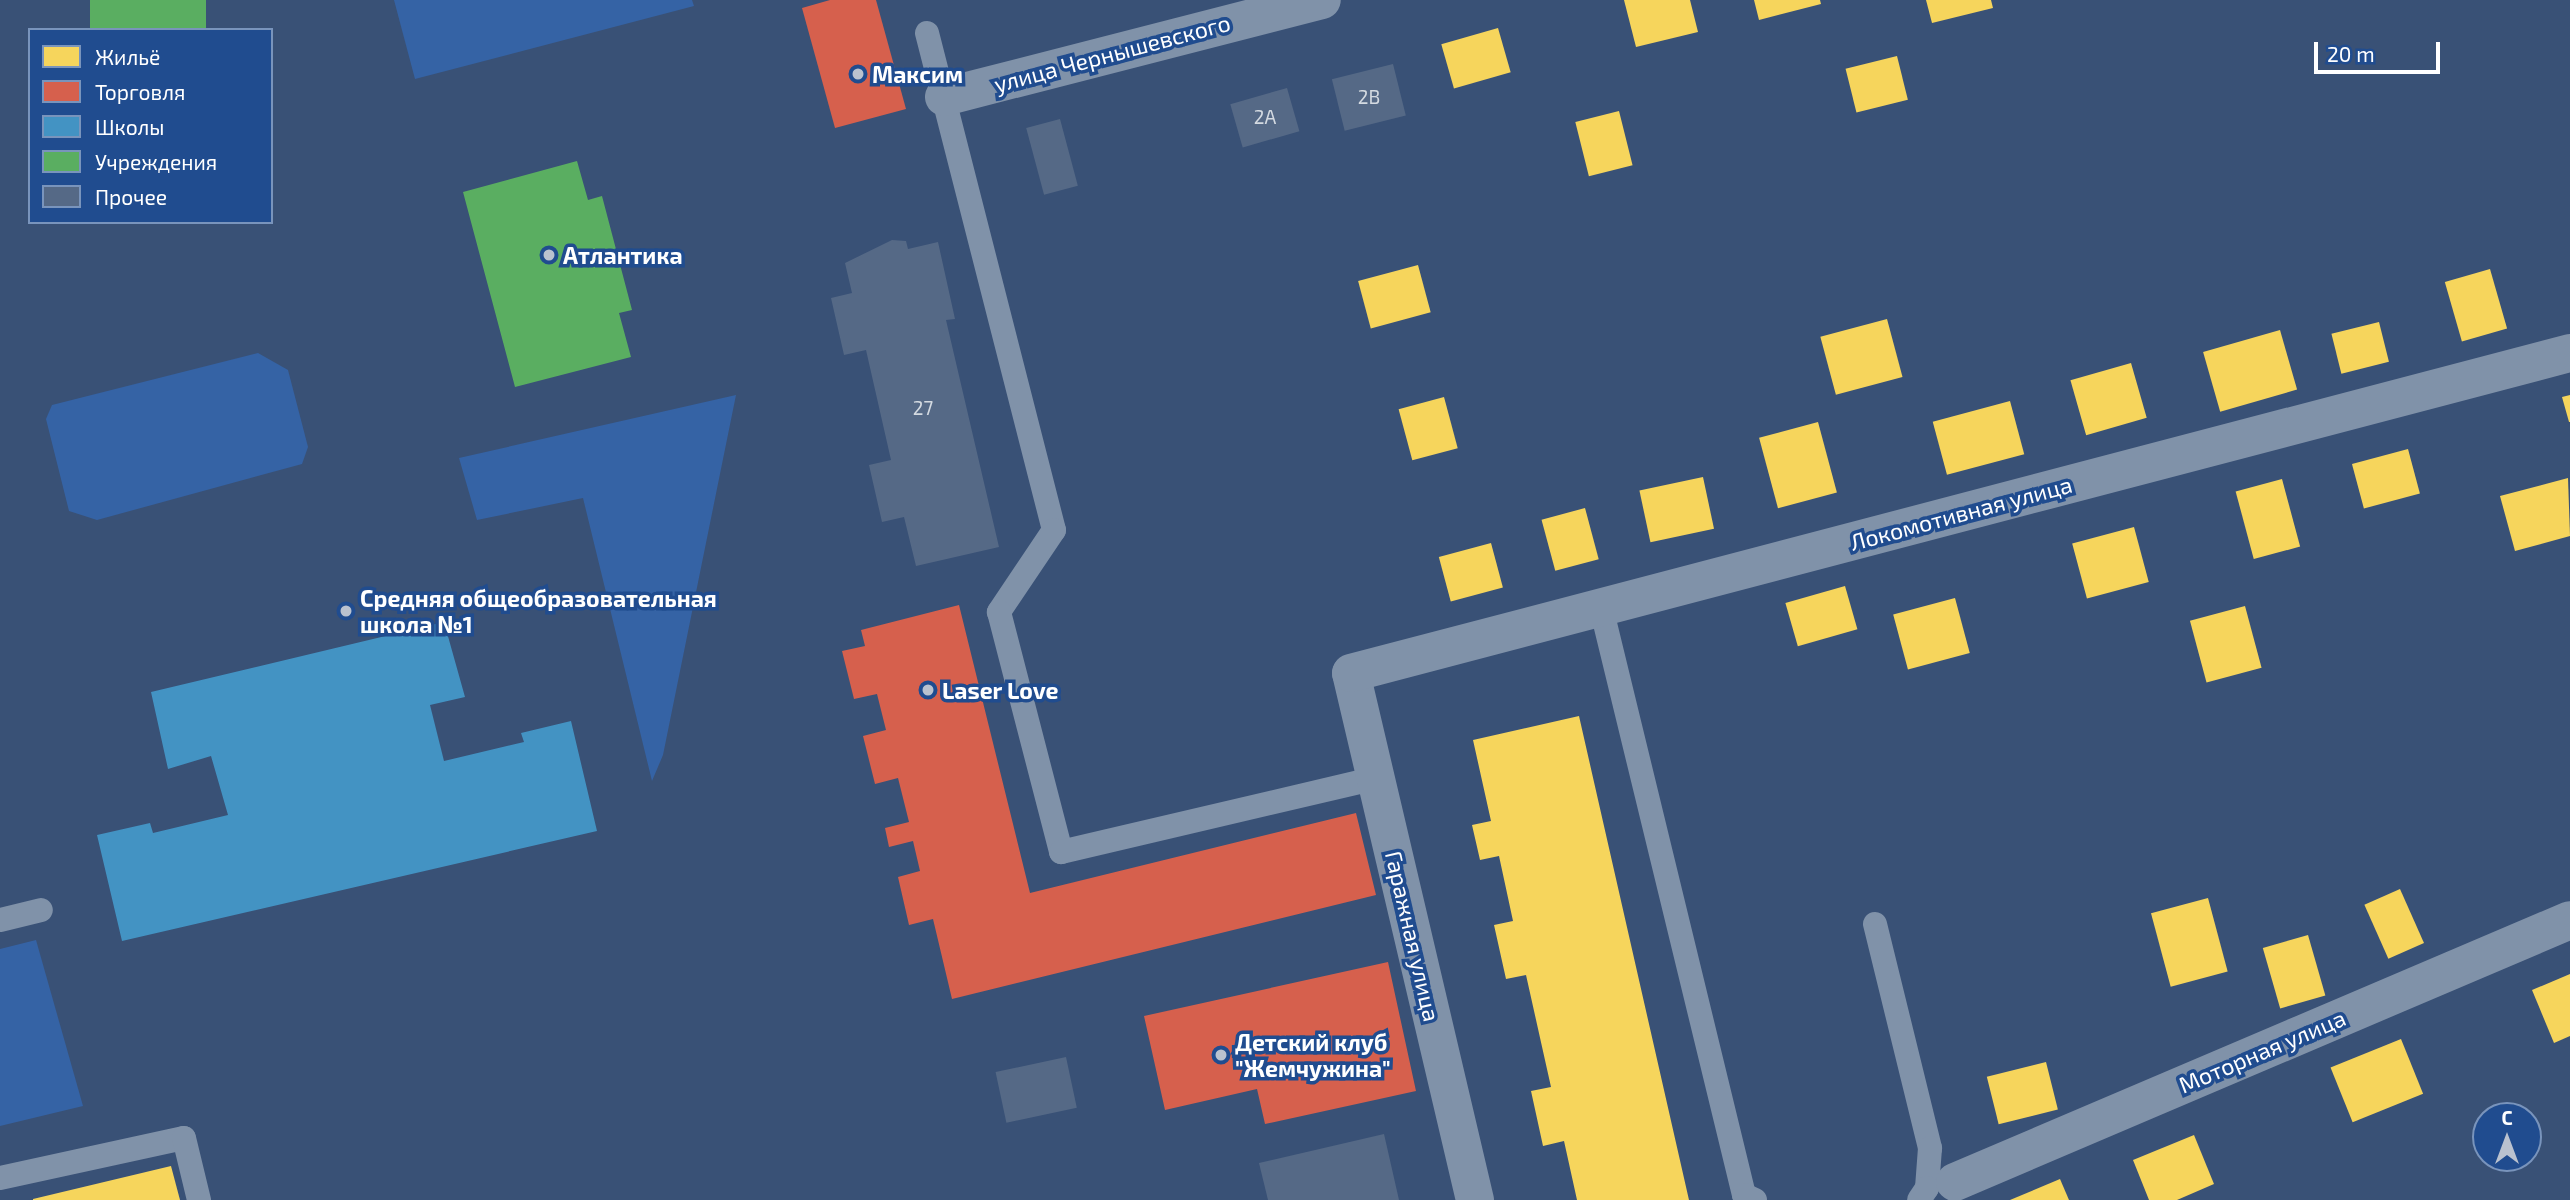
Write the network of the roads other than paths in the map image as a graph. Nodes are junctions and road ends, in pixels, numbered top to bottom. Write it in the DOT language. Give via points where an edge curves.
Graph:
graph roads {
  1 [pos="1322,0"];
  2 [pos="927,33"];
  3 [pos="944,97"];
  4 [pos="2570,353"];
  5 [pos="1601,607"];
  6 [pos="1351,673"];
  7 [pos="1376,778"];
  8 [pos="41,909"];
  9 [pos="0,920"];
  10 [pos="2570,920"];
  11 [pos="1875,924"];
  12 [pos="0,1178"];
  13 [pos="1955,1182"];
  14 [pos="200,1200"];
  15 [pos="1475,1200"];
  16 [pos="1755,1200"];
  17 [pos="1919,1200"];
  1 -- 3 [label="street, улица Чернышевского"];
  2 -- 3 [label="lane"];
  3 -- 7 [label="lane" via="1054,530 999,612 1061,852"];
  4 -- 5 [label="street, Локомотивная улица"];
  5 -- 6 [label="street, Локомотивная улица"];
  5 -- 16 [label="lane" via="1744,1195"];
  6 -- 7 [label="street, Гаражная улица"];
  7 -- 15 [label="street, Гаражная улица"];
  8 -- 9 [label="lane"];
  10 -- 13 [label="street, Моторная улица"];
  11 -- 17 [label="lane" via="1930,1148 1927,1188"];
  12 -- 14 [label="lane" via="184,1138"];
}
